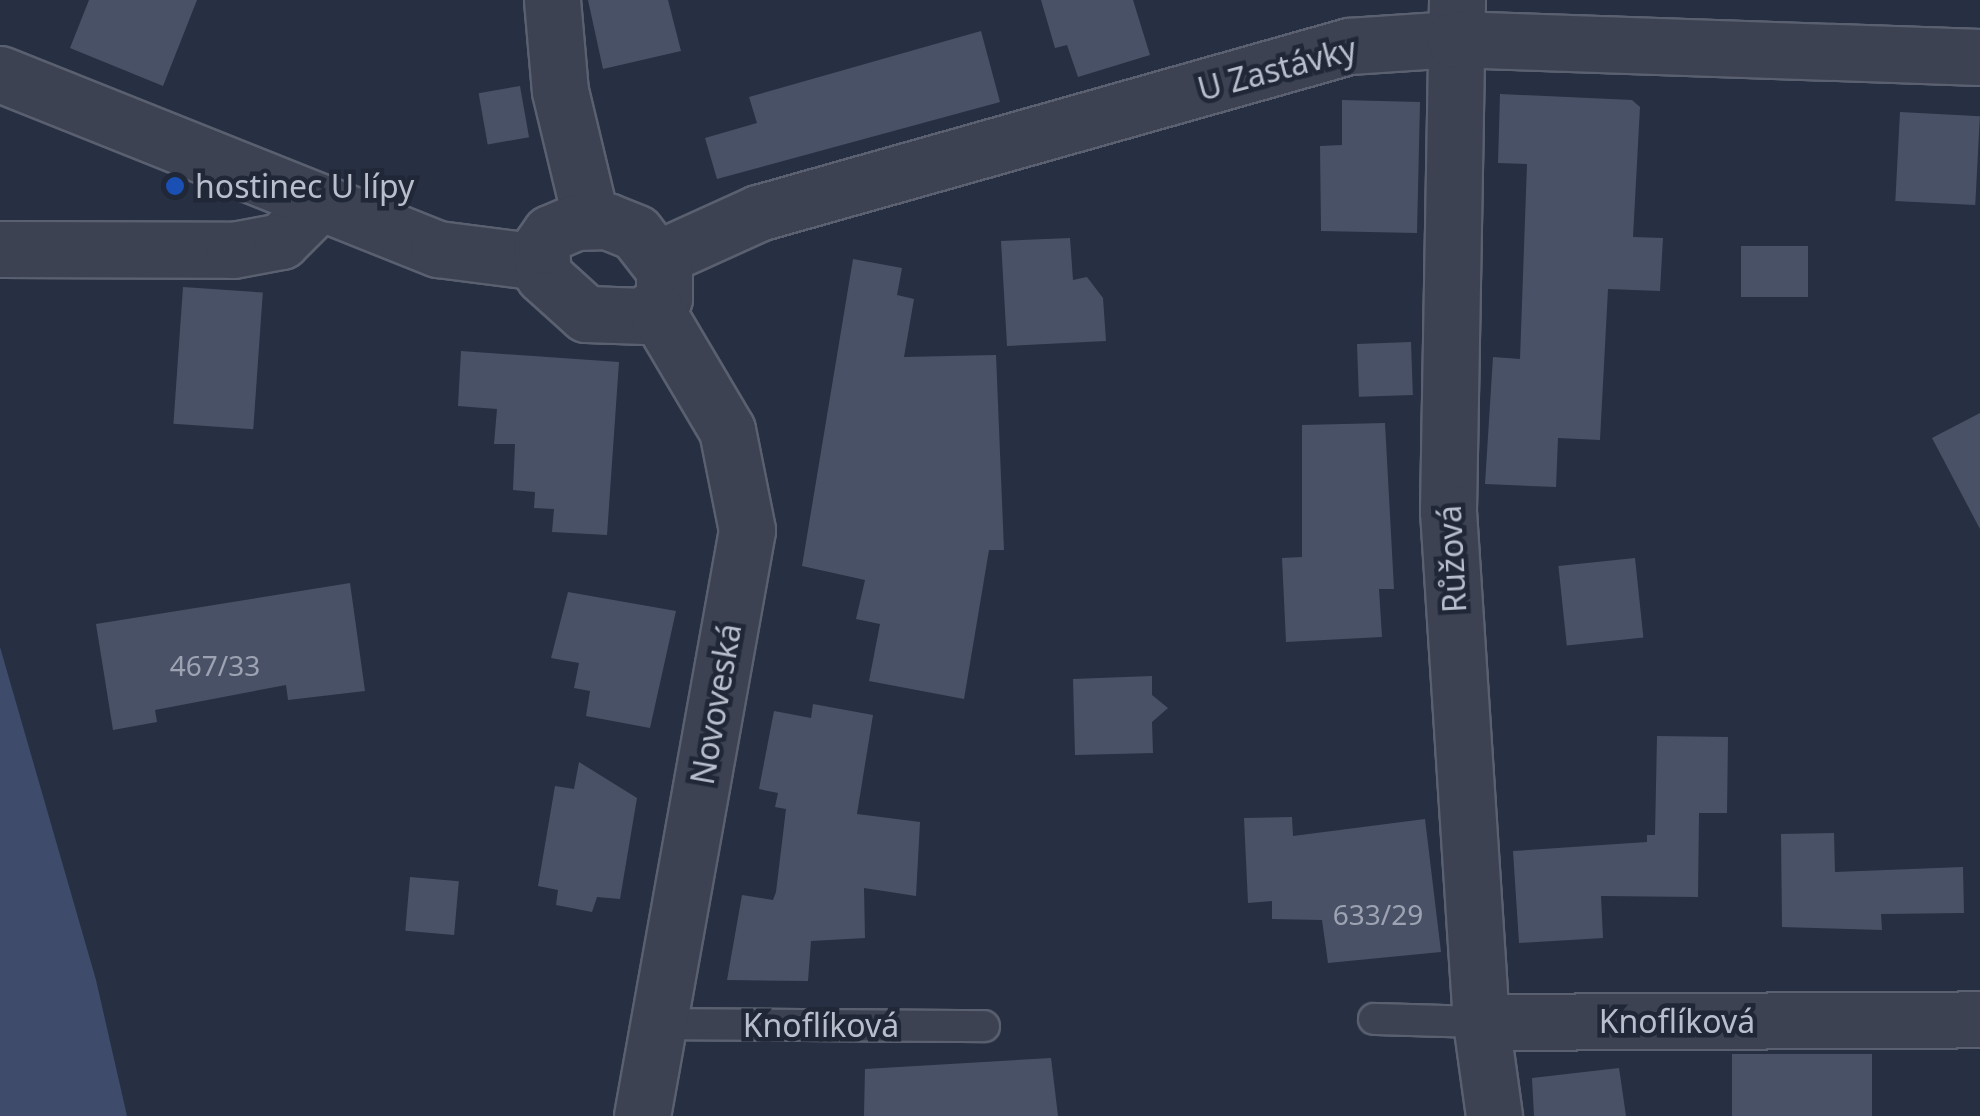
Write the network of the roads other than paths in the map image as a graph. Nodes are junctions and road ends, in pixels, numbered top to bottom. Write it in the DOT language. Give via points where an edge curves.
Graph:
graph roads {
  1 [pos="552,0"];
  2 [pos="1455,19"];
  3 [pos="1980,57"];
  4 [pos="0,74"];
  5 [pos="320,202"];
  6 [pos="591,220"];
  7 [pos="0,248"];
  8 [pos="539,262"];
  9 [pos="657,284"];
  10 [pos="1374,1020"];
  11 [pos="1980,1020"];
  12 [pos="1481,1022"];
  13 [pos="658,1024"];
  14 [pos="984,1026"];
  15 [pos="642,1116"];
  16 [pos="1494,1116"];
  1 -- 6 [label="street" via="560,92"];
  2 -- 3 [label="street, U Zastávky"];
  2 -- 9 [label="street, U Zastávky" via="758,213"];
  2 -- 12 [label="street, Růžová" via="1448,511"];
  4 -- 5 [label="street"];
  5 -- 7 [label="street" via="282,241 233,250"];
  5 -- 8 [label="street" via="438,250"];
  6 -- 8 [label="street" via="550,233"];
  6 -- 9 [label="street" via="636,233"];
  8 -- 9 [label="street" via="558,294 586,314 620,320"];
  9 -- 13 [label="street, Novoveská" via="727,430 747,530"];
  10 -- 12 [label="lane, Knoflíková"];
  11 -- 12 [label="street, Knoflíková"];
  12 -- 16 [label="street, Růžová"];
  13 -- 14 [label="lane, Knoflíková"];
  13 -- 15 [label="street, Novoveská"];
}
